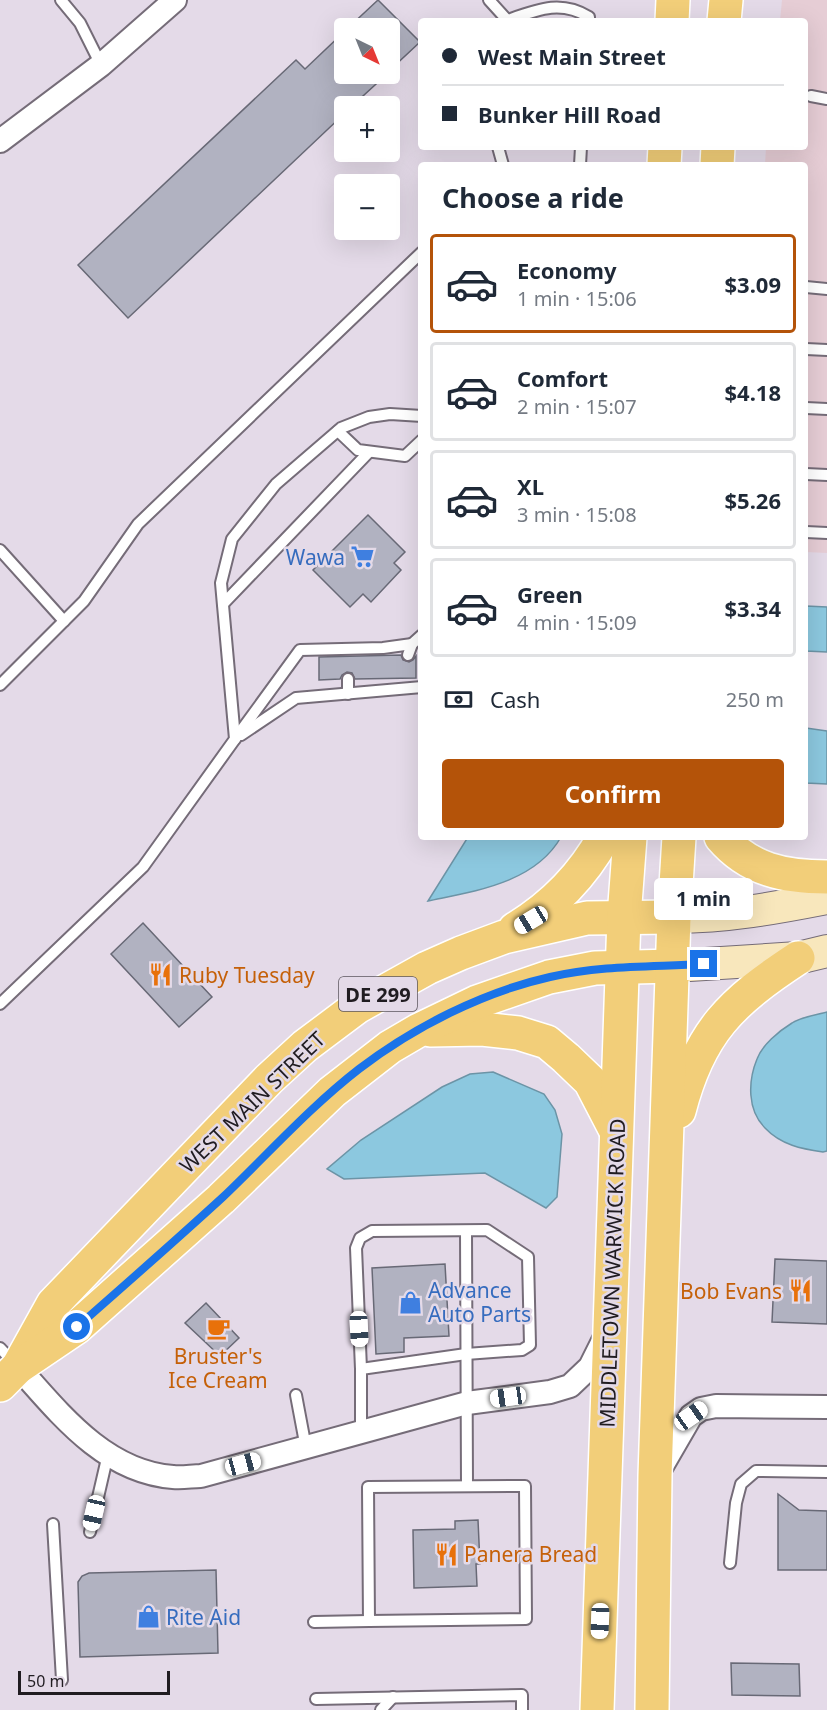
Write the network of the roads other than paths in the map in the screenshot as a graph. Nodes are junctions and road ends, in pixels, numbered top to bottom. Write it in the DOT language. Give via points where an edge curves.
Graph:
graph roads {
  1 [pos="61,0"];
  2 [pos="154,0"];
  3 [pos="175,0"];
  4 [pos="489,0"];
  5 [pos="673,0"];
  6 [pos="726,0"];
  7 [pos="505,18"];
  8 [pos="516,18"];
  9 [pos="589,18"];
  10 [pos="672,18"];
  11 [pos="724,18"];
  12 [pos="101,65"];
  13 [pos="811,96"];
  14 [pos="827,99"];
  15 [pos="0,141"];
  16 [pos="418,256"];
  17 [pos="808,288"];
  18 [pos="827,289"];
  19 [pos="808,349"];
  20 [pos="827,350"];
  21 [pos="808,408"];
  22 [pos="827,410"];
  23 [pos="418,416"];
  24 [pos="338,431"];
  25 [pos="418,444"];
  26 [pos="369,452"];
  27 [pos="808,474"];
  28 [pos="827,475"];
  29 [pos="808,532"];
  30 [pos="827,533"];
  31 [pos="0,550"];
  32 [pos="223,604"];
  33 [pos="64,621"];
  34 [pos="418,639"];
  35 [pos="384,678"];
  36 [pos="348,679"];
  37 [pos="0,685"];
  38 [pos="418,686"];
  39 [pos="385,691"];
  40 [pos="348,694"];
  41 [pos="235,739"];
  42 [pos="602,840"];
  43 [pos="630,840"];
  44 [pos="679,840"];
  45 [pos="725,840"];
  46 [pos="827,877"];
  47 [pos="827,898"];
  48 [pos="624,917"];
  49 [pos="674,917"];
  50 [pos="504,936"];
  51 [pos="812,954"];
  52 [pos="623,966"];
  53 [pos="674,966"];
  54 [pos="0,1004"];
  55 [pos="419,1030"];
  56 [pos="616,1133"];
  57 [pos="666,1162"];
  58 [pos="466,1231"];
  59 [pos="610,1329"];
  60 [pos="466,1354"];
  61 [pos="6,1366"];
  62 [pos="361,1369"];
  63 [pos="296,1395"];
  64 [pos="467,1403"];
  65 [pos="827,1407"];
  66 [pos="361,1433"];
  67 [pos="306,1448"];
  68 [pos="108,1454"];
  69 [pos="827,1472"];
  70 [pos="656,1476"];
  71 [pos="467,1486"];
  72 [pos="53,1524"];
  73 [pos="90,1532"];
  74 [pos="730,1563"];
  75 [pos="369,1621"];
  76 [pos="314,1622"];
  77 [pos="62,1680"];
  78 [pos="393,1697"];
  79 [pos="316,1699"];
  80 [pos="381,1710"];
  81 [pos="522,1710"];
  82 [pos="597,1710"];
  83 [pos="652,1710"];
  1 -- 12 [label="lane" via="80,23"];
  2 -- 12 [label="street"];
  3 -- 12 [label="street"];
  4 -- 7 [label="lane"];
  5 -- 10 [label="main road"];
  6 -- 11 [label="main road"];
  8 -- 9 [label="lane" via="557,2 579,7"];
  12 -- 15 [label="street"];
  13 -- 14 [label="lane"];
  16 -- 33 [label="lane" via="138,524 84,601"];
  17 -- 18 [label="lane"];
  19 -- 20 [label="lane"];
  21 -- 22 [label="lane"];
  23 -- 24 [label="lane" via="369,417"];
  24 -- 26 [label="lane" via="358,450"];
  24 -- 32 [label="lane" via="276,484 232,539 221,583"];
  25 -- 26 [label="lane" via="405,456"];
  26 -- 32 [label="lane"];
  27 -- 28 [label="lane"];
  29 -- 30 [label="lane"];
  31 -- 33 [label="lane"];
  32 -- 41 [label="lane"];
  33 -- 37 [label="lane"];
  34 -- 41 [label="lane" via="410,649 383,652 300,650"];
  35 -- 39 [label="lane"];
  36 -- 40 [label="lane"];
  38 -- 39 [label="lane" via="407,683"];
  39 -- 40 [label="lane"];
  40 -- 41 [label="lane" via="296,698"];
  41 -- 54 [label="lane" via="143,867"];
  42 -- 50 [label="main road, DE 299" via="564,892 531,920"];
  43 -- 48 [label="main road, MIDDLETOWN WARWICK ROAD"];
  44 -- 49 [label="main road"];
  45 -- 46 [label="main road" via="768,871"];
  47 -- 49 [label="main road" via="760,911"];
  48 -- 49 [label="main road, WEST MAIN STREET"];
  48 -- 50 [label="main road, WEST MAIN STREET" via="587,918"];
  48 -- 52 [label="main road, MIDDLETOWN WARWICK ROAD"];
  49 -- 53 [label="main road"];
  50 -- 61 [label="main road, WEST MAIN STREET / DE 299" via="392,986 305,1046 52,1304"];
  51 -- 53 [label="main road"];
  51 -- 57 [label="main road" via="749,992 713,1030 685,1088"];
  52 -- 53 [label="main road"];
  52 -- 55 [label="main road, DE 299" via="549,977 477,1002"];
  52 -- 56 [label="main road, MIDDLETOWN WARWICK ROAD"];
  53 -- 57 [label="main road"];
  55 -- 56 [label="main road" via="482,1029 547,1041 590,1081"];
  55 -- 61 [label="main road, DE 299" via="332,1092 77,1327"];
  56 -- 59 [label="main road, MIDDLETOWN WARWICK ROAD"];
  57 -- 70 [label="main road"];
  58 -- 60 [label="lane"];
  58 -- 60 [label="lane" via="487,1230 528,1257 530,1344 522,1350"];
  58 -- 62 [label="lane" via="372,1231 360,1238 356,1248"];
  59 -- 64 [label="street" via="590,1367 570,1386"];
  59 -- 82 [label="main road, MIDDLETOWN WARWICK ROAD"];
  60 -- 62 [label="lane"];
  60 -- 64 [label="lane"];
  61 -- 68 [label="street"];
  62 -- 66 [label="lane"];
  63 -- 67 [label="lane"];
  64 -- 66 [label="street"];
  64 -- 71 [label="lane"];
  65 -- 70 [label="street" via="701,1409 691,1416"];
  66 -- 67 [label="street"];
  67 -- 68 [label="street" via="201,1476 175,1478 152,1474"];
  68 -- 73 [label="lane"];
  69 -- 74 [label="lane" via="756,1471 741,1484"];
  70 -- 83 [label="main road"];
  71 -- 75 [label="lane" via="368,1487"];
  71 -- 75 [label="lane" via="525,1486 526,1618"];
  72 -- 77 [label="lane"];
  75 -- 76 [label="lane"];
  78 -- 79 [label="lane"];
  78 -- 80 [label="lane"];
  78 -- 81 [label="lane" via="522,1695"];
}
